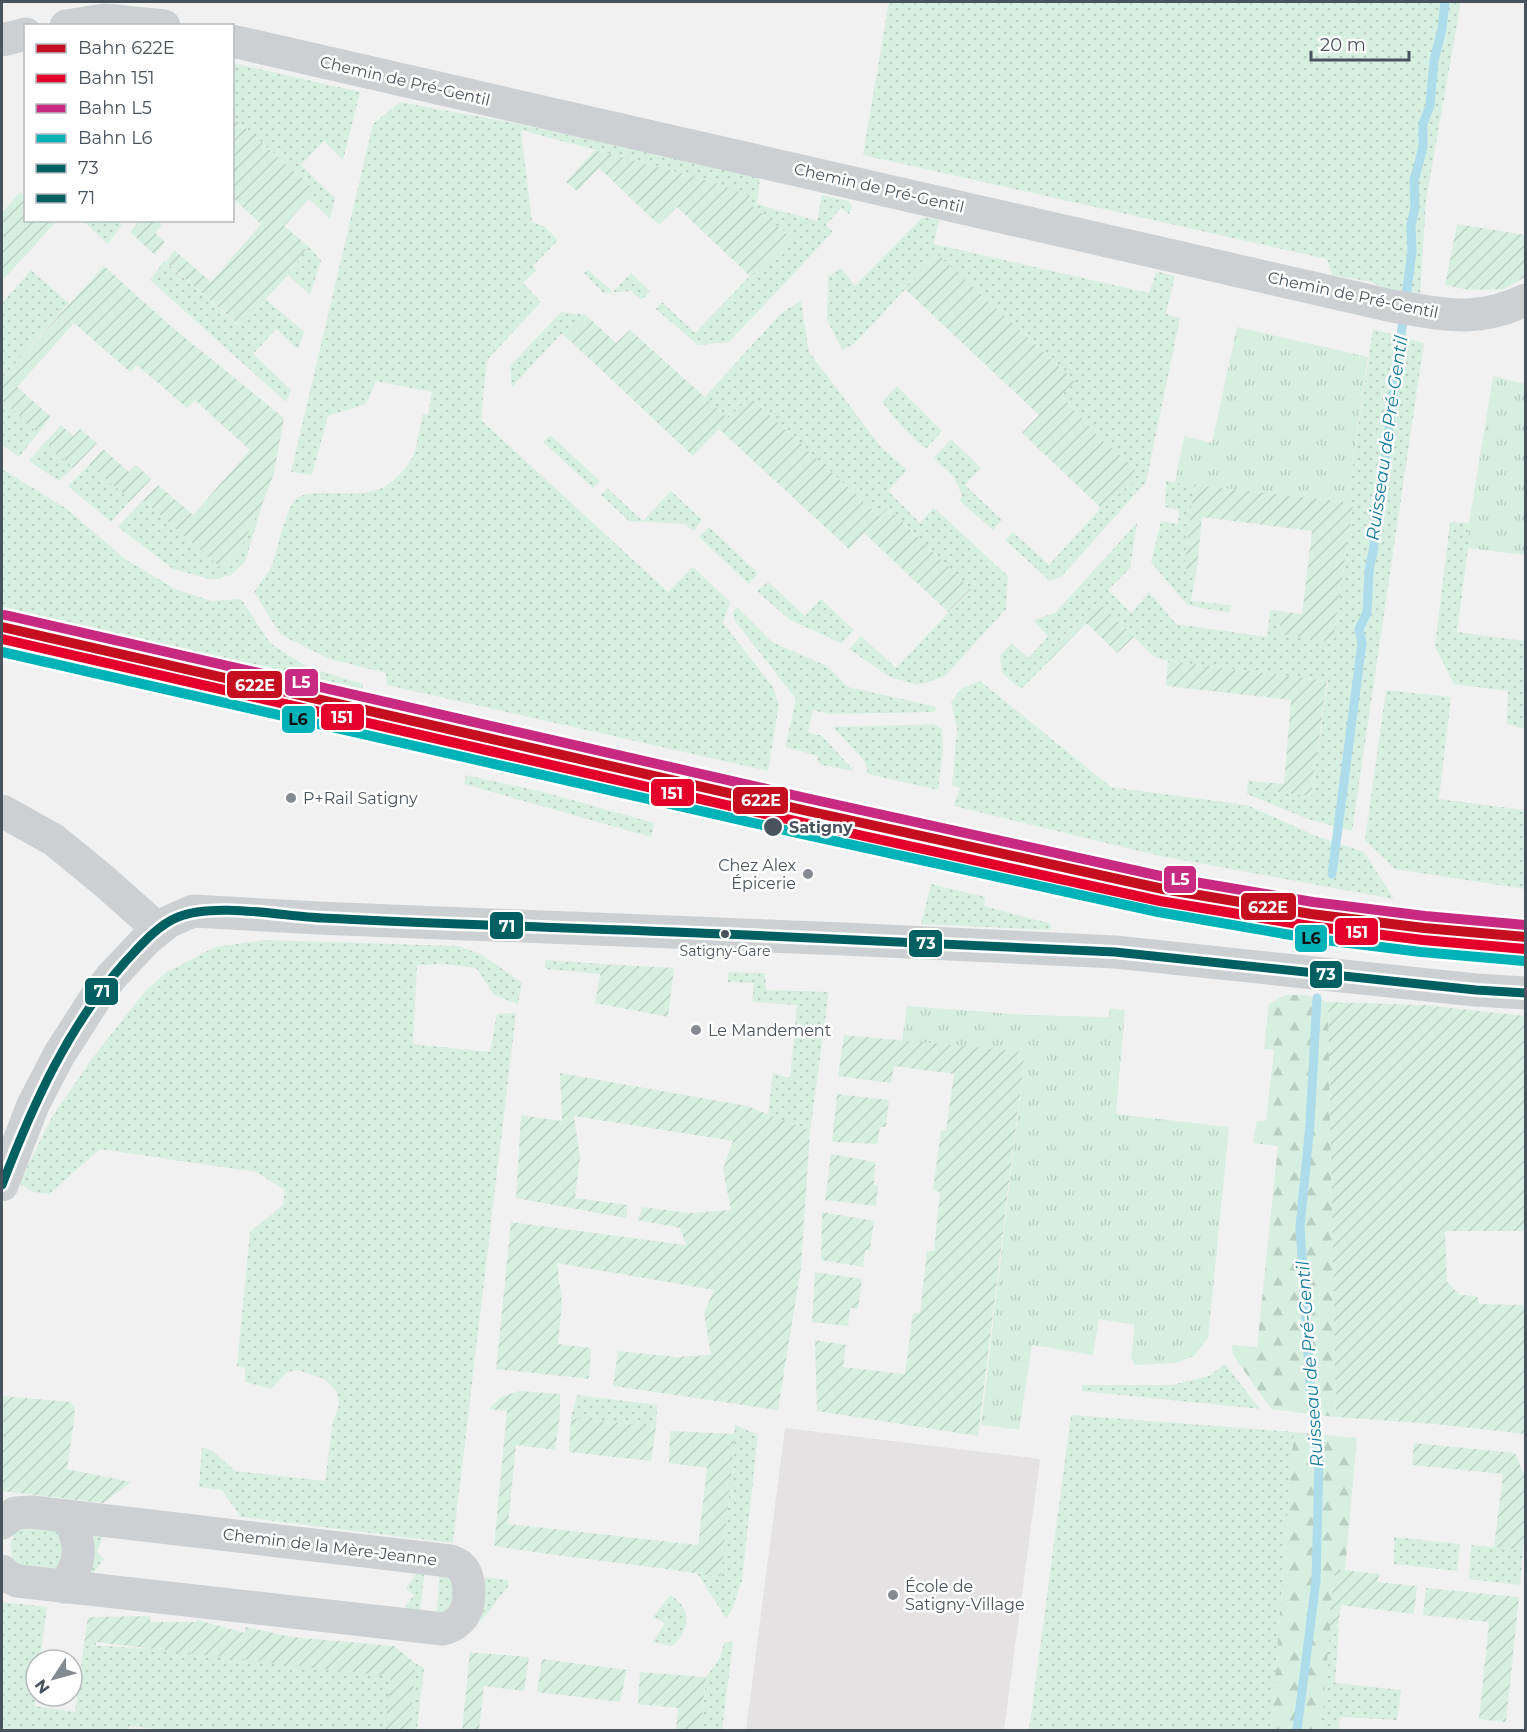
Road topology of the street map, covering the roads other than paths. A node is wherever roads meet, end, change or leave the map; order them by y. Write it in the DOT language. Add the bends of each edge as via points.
graph roads {
  1 [pos="79,24"];
  2 [pos="144,24"];
  3 [pos="24,34"];
  4 [pos="2,40"];
  5 [pos="234,41"];
  6 [pos="1526,300"];
  7 [pos="2,811"];
  8 [pos="158,930"];
  9 [pos="1526,993"];
  10 [pos="2,1185"];
  11 [pos="68,1516"];
  12 [pos="2,1524"];
  13 [pos="2,1571"];
  14 [pos="64,1587"];
  1 -- 2 [label="street" via="105,20"];
  3 -- 4 [label="street"];
  5 -- 6 [label="street, Chemin de Pré-Gentil" via="1405,308 1467,316 1494,312"];
  7 -- 8 [label="street" via="54,840"];
  8 -- 9 [label="street" via="184,914 204,911 855,939 1115,952"];
  8 -- 10 [label="street" via="112,976 58,1055 33,1105"];
  11 -- 12 [label="street, Chemin de la Mère-Jeanne" via="15,1514"];
  11 -- 14 [label="street" via="79,1558"];
  11 -- 14 [label="street, Chemin de la Mère-Jeanne" via="450,1561 460,1565 466,1574 468,1600 465,1614 450,1628 443,1629"];
  13 -- 14 [label="street, Chemin de la Mère-Jeanne" via="18,1581"];
}
